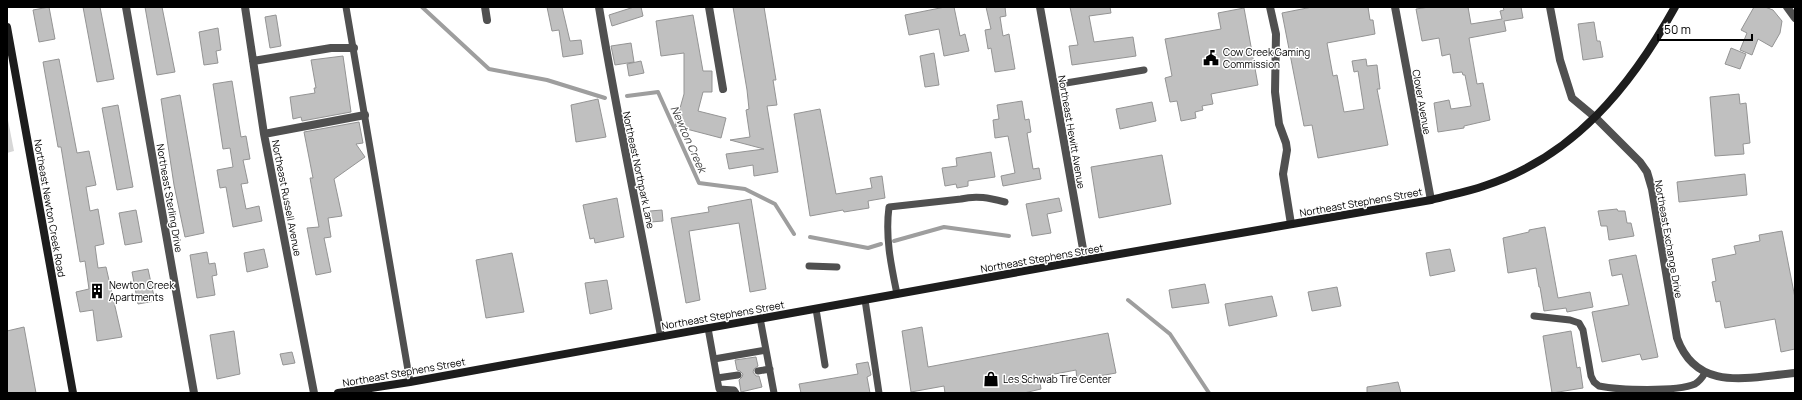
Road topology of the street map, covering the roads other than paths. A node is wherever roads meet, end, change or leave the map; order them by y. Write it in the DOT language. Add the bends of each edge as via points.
graph roads {
  1 [pos="126,7"];
  2 [pos="244,7"];
  3 [pos="346,7"];
  4 [pos="485,7"];
  5 [pos="599,7"];
  6 [pos="709,7"];
  7 [pos="1040,7"];
  8 [pos="1270,7"];
  9 [pos="1395,7"];
  10 [pos="1550,7"];
  11 [pos="1675,7"];
  12 [pos="1787,7"];
  13 [pos="1795,18"];
  14 [pos="487,20"];
  15 [pos="7,27"];
  16 [pos="354,48"];
  17 [pos="253,61"];
  18 [pos="1144,70"];
  19 [pos="1054,85"];
  20 [pos="723,89"];
  21 [pos="365,115"];
  22 [pos="1596,118"];
  23 [pos="264,134"];
  24 [pos="1431,200"];
  25 [pos="1005,202"];
  26 [pos="1291,224"];
  27 [pos="1085,260"];
  28 [pos="809,266"];
  29 [pos="837,267"];
  30 [pos="898,294"];
  31 [pos="865,300"];
  32 [pos="816,309"];
  33 [pos="1534,316"];
  34 [pos="760,318"];
  35 [pos="708,328"];
  36 [pos="661,336"];
  37 [pos="766,350"];
  38 [pos="714,359"];
  39 [pos="825,365"];
  40 [pos="770,369"];
  41 [pos="758,371"];
  42 [pos="1705,373"];
  43 [pos="1795,373"];
  44 [pos="738,375"];
  45 [pos="717,378"];
  46 [pos="410,382"];
  47 [pos="73,393"];
  48 [pos="194,393"];
  49 [pos="314,393"];
  50 [pos="338,393"];
  51 [pos="736,393"];
  52 [pos="774,393"];
  53 [pos="879,393"];
  1 -- 48 [label="street, Northeast Sterling Drive"];
  2 -- 17 [label="street, Northeast Russell Avenue"];
  3 -- 16 [label="lane"];
  4 -- 14 [label="street"];
  5 -- 36 [label="street, Northeast Northpark Lane" via="612,89"];
  6 -- 20 [label="street"];
  7 -- 19 [label="street, Northeast Hewitt Avenue"];
  8 -- 26 [label="street" via="1276,34 1275,92 1279,124 1287,150 1283,174"];
  9 -- 24 [label="street, Clover Avenue"];
  10 -- 22 [label="street, Northeast Exchange Drive" via="1560,60 1572,98"];
  11 -- 22 [label="main road, Northeast Stephens Street" via="1636,70"];
  12 -- 13 [label="street"];
  15 -- 47 [label="main road, Northeast Newton Creek Road"];
  16 -- 17 [label="street" via="331,48"];
  16 -- 21 [label="lane"];
  17 -- 23 [label="street, Northeast Russell Avenue"];
  18 -- 19 [label="lane"];
  19 -- 27 [label="street, Northeast Hewitt Avenue"];
  21 -- 23 [label="street"];
  21 -- 46 [label="lane"];
  22 -- 24 [label="main road, Northeast Stephens Street" via="1559,147 1525,168 1485,186"];
  22 -- 42 [label="street, Northeast Exchange Drive" via="1647,172 1677,338 1686,356"];
  23 -- 49 [label="street, Northeast Russell Avenue"];
  24 -- 26 [label="main road, Northeast Stephens Street"];
  25 -- 30 [label="lane" via="986,197 972,197 888,207 887,244"];
  26 -- 27 [label="main road, Northeast Stephens Street"];
  27 -- 30 [label="main road, Northeast Stephens Street"];
  28 -- 29 [label="lane"];
  30 -- 31 [label="main road, Northeast Stephens Street"];
  31 -- 32 [label="main road, Northeast Stephens Street"];
  31 -- 53 [label="lane"];
  32 -- 34 [label="main road, Northeast Stephens Street"];
  32 -- 39 [label="lane"];
  33 -- 42 [label="lane" via="1579,323 1583,330 1591,376 1599,386 1667,389 1694,384 1701,380"];
  34 -- 35 [label="main road, Northeast Stephens Street"];
  34 -- 37 [label="lane"];
  35 -- 36 [label="main road, Northeast Stephens Street"];
  35 -- 38 [label="lane"];
  36 -- 46 [label="main road, Northeast Stephens Street"];
  37 -- 38 [label="lane"];
  37 -- 40 [label="lane"];
  38 -- 45 [label="lane"];
  40 -- 41 [label="lane"];
  40 -- 52 [label="lane"];
  42 -- 43 [label="street" via="1722,379"];
  44 -- 45 [label="lane"];
  45 -- 51 [label="lane" via="719,389 734,390"];
  46 -- 50 [label="main road, Northeast Stephens Street"];
}
